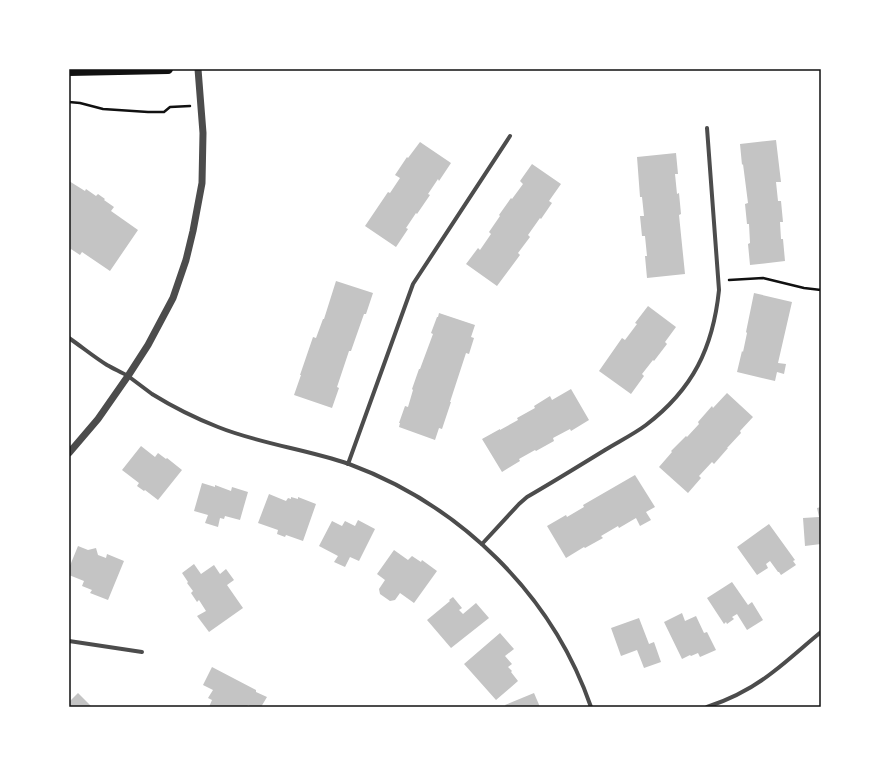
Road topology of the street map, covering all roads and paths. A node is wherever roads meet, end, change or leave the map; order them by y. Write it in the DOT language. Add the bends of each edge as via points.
graph roads {
  1 [pos="168,69"];
  2 [pos="198,69"];
  3 [pos="69,71"];
  4 [pos="69,102"];
  5 [pos="200,106"];
  6 [pos="707,128"];
  7 [pos="510,136"];
  8 [pos="718,280"];
  9 [pos="821,290"];
  10 [pos="69,338"];
  11 [pos="128,376"];
  12 [pos="69,453"];
  13 [pos="348,464"];
  14 [pos="482,544"];
  15 [pos="821,632"];
  16 [pos="69,641"];
  17 [pos="142,652"];
  18 [pos="591,707"];
  19 [pos="707,707"];
  1 -- 3 [label="main road"];
  2 -- 5 [label="street"];
  4 -- 5 [label="path" via="103,109 148,112 164,112 170,107"];
  5 -- 11 [label="street" via="203,133 202,183 186,260 173,298"];
  6 -- 8 [label="street"];
  7 -- 13 [label="street" via="413,284"];
  8 -- 9 [label="path" via="763,278"];
  8 -- 14 [label="street" via="717,310 707,347 690,380 667,408 645,426 527,497"];
  10 -- 11 [label="street"];
  11 -- 12 [label="street" via="98,419"];
  11 -- 13 [label="street" via="172,405 219,428 258,441 307,451"];
  13 -- 14 [label="street" via="398,485 438,509"];
  14 -- 18 [label="street" via="510,571 546,618 566,651"];
  15 -- 19 [label="street" via="754,686"];
  16 -- 17 [label="street"];
}
